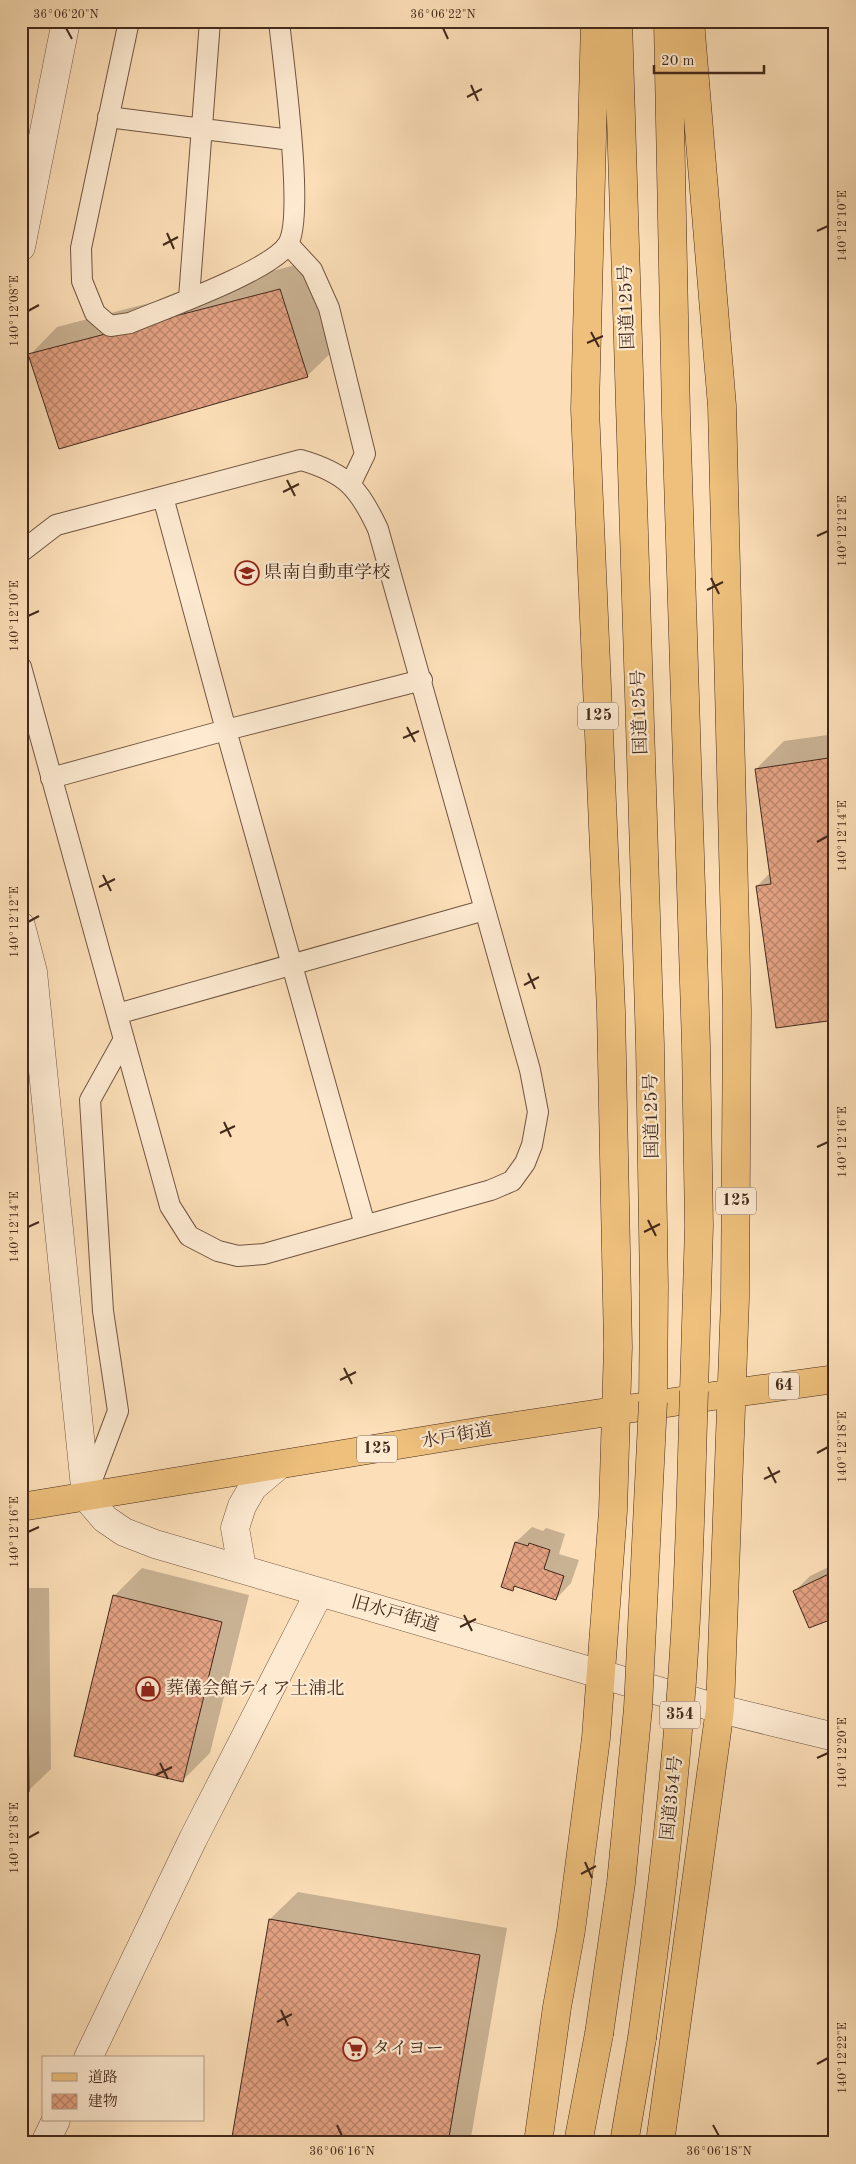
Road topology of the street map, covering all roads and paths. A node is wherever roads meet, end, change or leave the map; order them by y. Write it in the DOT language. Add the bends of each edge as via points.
graph roads {
  1 [pos="66,21"];
  2 [pos="129,21"];
  3 [pos="210,21"];
  4 [pos="278,21"];
  5 [pos="595,21"];
  6 [pos="618,21"];
  7 [pos="668,21"];
  8 [pos="690,21"];
  9 [pos="108,117"];
  10 [pos="202,129"];
  11 [pos="291,140"];
  12 [pos="288,244"];
  13 [pos="21,247"];
  14 [pos="188,298"];
  15 [pos="351,484"];
  16 [pos="163,497"];
  17 [pos="21,552"];
  18 [pos="21,666"];
  19 [pos="422,680"];
  20 [pos="226,730"];
  21 [pos="51,778"];
  22 [pos="485,910"];
  23 [pos="21,926"];
  24 [pos="293,965"];
  25 [pos="117,1014"];
  26 [pos="124,1039"];
  27 [pos="365,1225"];
  28 [pos="835,1379"];
  29 [pos="694,1391"];
  30 [pos="733,1393"];
  31 [pos="653,1402"];
  32 [pos="616,1412"];
  33 [pos="278,1466"];
  34 [pos="86,1497"];
  35 [pos="21,1507"];
  36 [pos="242,1568"];
  37 [pos="318,1593"];
  38 [pos="601,1675"];
  39 [pos="720,1709"];
  40 [pos="835,1737"];
  41 [pos="89,2056"];
  42 [pos="55,2122"];
  43 [pos="45,2143"];
  44 [pos="538,2143"];
  45 [pos="578,2143"];
  46 [pos="624,2143"];
  47 [pos="660,2143"];
  1 -- 13 [label="street"];
  2 -- 9 [label="lane"];
  3 -- 10 [label="lane"];
  4 -- 11 [label="lane"];
  5 -- 32 [label="main road, 125" via="585,409 611,1011 618,1347"];
  6 -- 31 [label="main road, 国道125号 / 125" via="650,1045"];
  7 -- 29 [label="main road, 125" via="676,414 696,1045 698,1226"];
  8 -- 30 [label="main road, 125" via="722,406 737,1010"];
  9 -- 10 [label="lane"];
  9 -- 14 [label="lane" via="81,248 82,281 95,313 110,326 130,323"];
  10 -- 11 [label="lane"];
  10 -- 14 [label="lane"];
  11 -- 12 [label="lane" via="295,220"];
  12 -- 14 [label="lane" via="251,272"];
  12 -- 15 [label="lane" via="312,270 329,308 365,454"];
  15 -- 16 [label="lane" via="326,467 302,460"];
  15 -- 19 [label="lane" via="367,505 378,529"];
  16 -- 17 [label="lane" via="56,525"];
  16 -- 20 [label="lane"];
  18 -- 21 [label="lane"];
  19 -- 20 [label="lane"];
  19 -- 22 [label="lane"];
  20 -- 21 [label="lane"];
  20 -- 24 [label="lane"];
  21 -- 25 [label="lane"];
  22 -- 24 [label="lane"];
  22 -- 27 [label="lane" via="530,1070 538,1112 532,1145 512,1182"];
  23 -- 34 [label="street" via="34,972"];
  24 -- 25 [label="lane"];
  24 -- 27 [label="lane"];
  25 -- 26 [label="lane"];
  26 -- 27 [label="lane" via="170,1206 189,1236 218,1251 238,1256 264,1254"];
  26 -- 34 [label="lane" via="90,1100 103,1311 118,1411"];
  28 -- 30 [label="main road, 水戸街道 / 64"];
  29 -- 46 [label="main road, 国道354号 / 354, bridge" via="684,1650 675,1780 660,1911"];
  30 -- 32 [label="main road, 水戸街道 / 125"];
  30 -- 39 [label="main road"];
  31 -- 45 [label="main road, 354, bridge" via="638,1708 621,1883 599,2034"];
  32 -- 33 [label="main road, 水戸街道 / 125"];
  32 -- 38 [label="main road" via="613,1511"];
  33 -- 34 [label="main road, 水戸街道 / 125"];
  33 -- 36 [label="street" via="253,1487 242,1506 235,1528"];
  34 -- 35 [label="main road, 水戸街道 / 125"];
  34 -- 36 [label="street, 旧水戸街道" via="105,1519 124,1532"];
  36 -- 37 [label="street, 旧水戸街道"];
  37 -- 38 [label="street, 旧水戸街道"];
  37 -- 41 [label="street" via="193,1839"];
  38 -- 39 [label="street, 旧水戸街道"];
  38 -- 44 [label="main road" via="579,1874"];
  39 -- 40 [label="street, 旧水戸街道"];
  39 -- 47 [label="main road"];
  42 -- 43 [label="street"];
}
